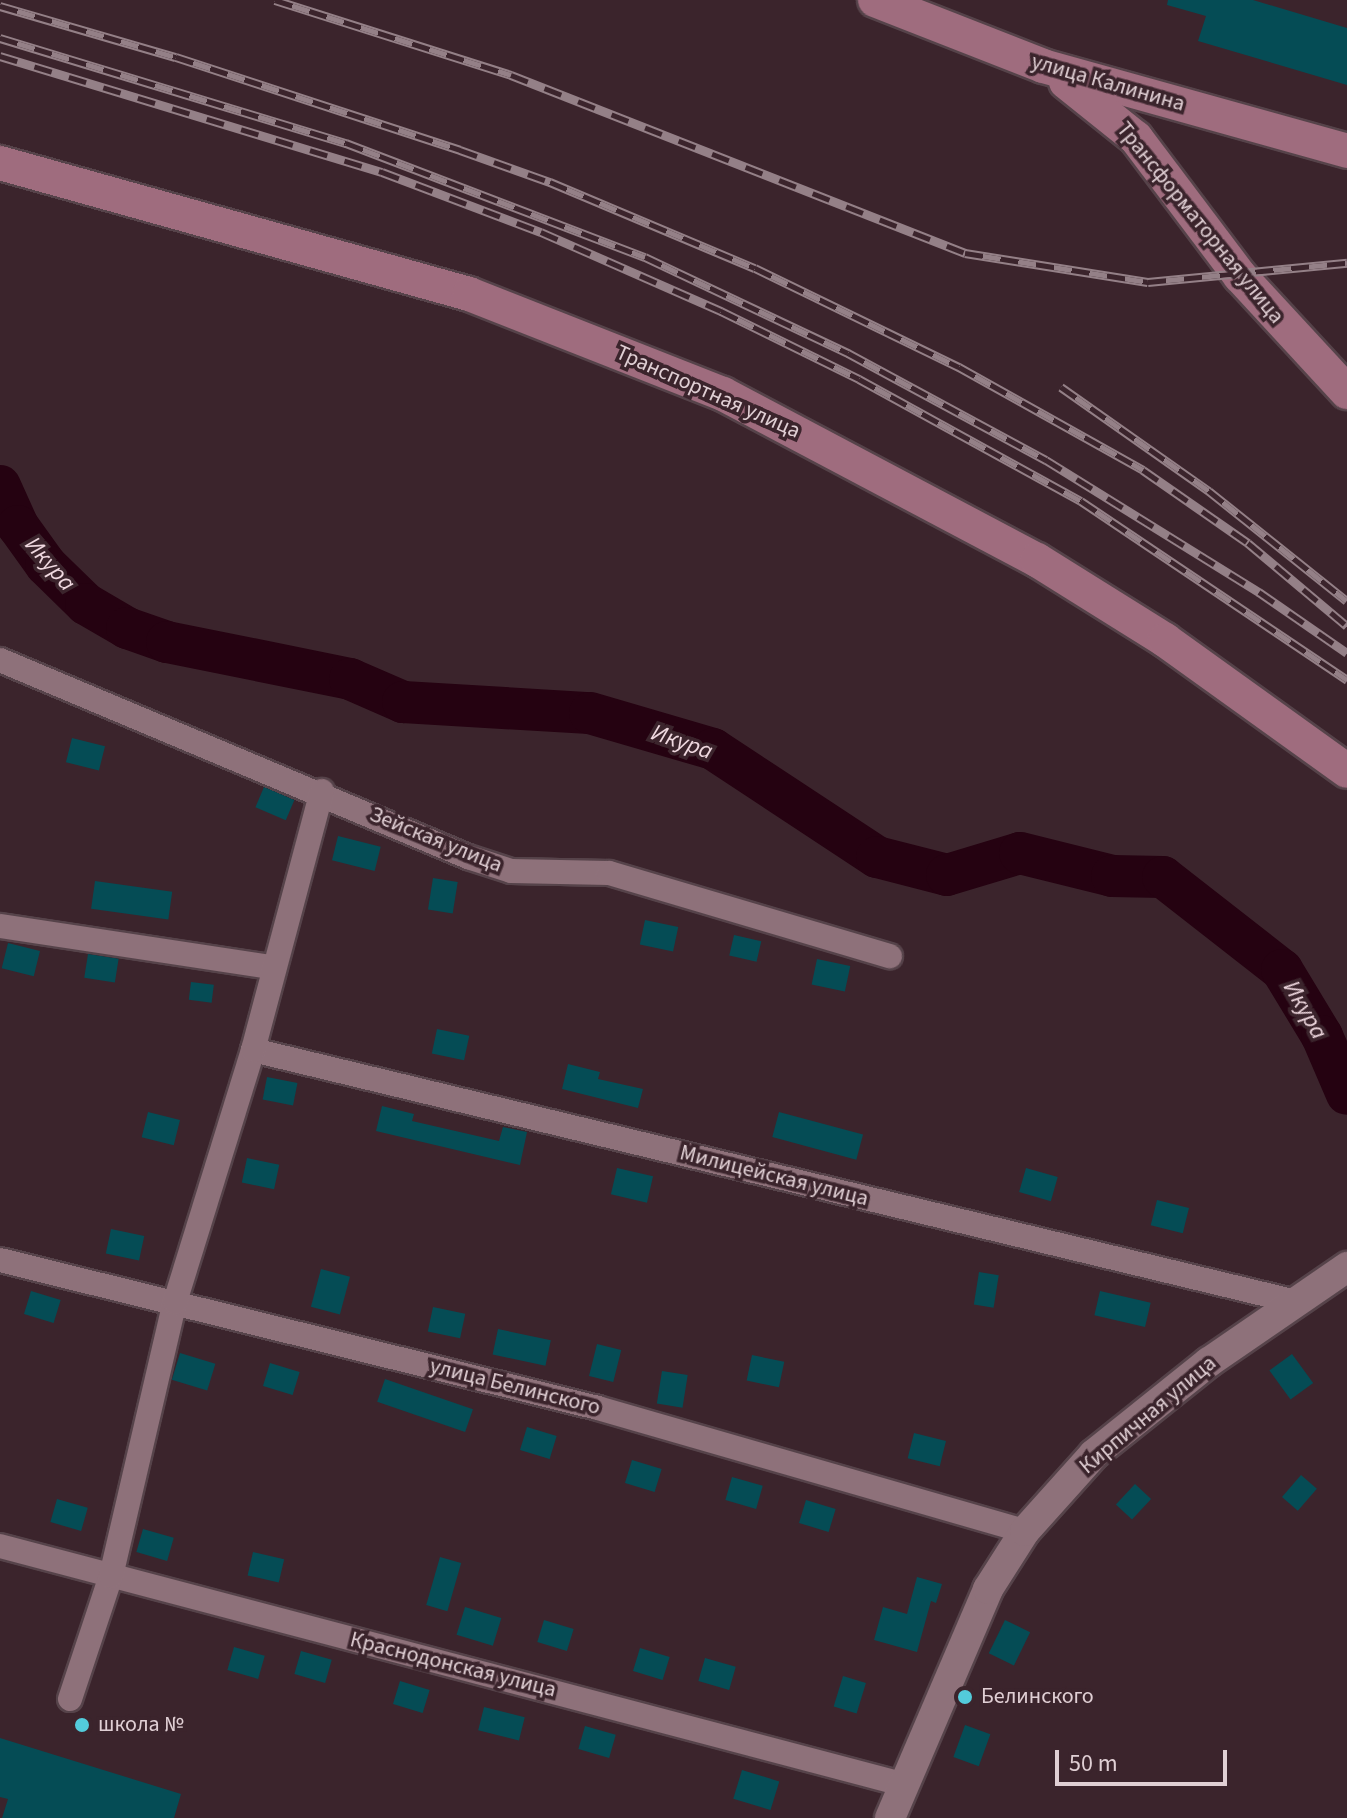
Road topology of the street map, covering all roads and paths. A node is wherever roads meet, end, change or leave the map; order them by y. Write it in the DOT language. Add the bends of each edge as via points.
graph roads {
  1 [pos="875,0"];
  2 [pos="1043,66"];
  3 [pos="1347,151"];
  4 [pos="0,163"];
  5 [pos="1347,392"];
  6 [pos="0,660"];
  7 [pos="1347,771"];
  8 [pos="322,791"];
  9 [pos="0,926"];
  10 [pos="890,956"];
  11 [pos="271,967"];
  12 [pos="253,1050"];
  13 [pos="0,1260"];
  14 [pos="1347,1267"];
  15 [pos="175,1302"];
  16 [pos="1296,1302"];
  17 [pos="1025,1531"];
  18 [pos="0,1546"];
  19 [pos="111,1576"];
  20 [pos="70,1699"];
  21 [pos="906,1785"];
  22 [pos="890,1818"];
  1 -- 2 [label="main road, улица Калинина"];
  2 -- 3 [label="main road, улица Калинина"];
  2 -- 5 [label="main road, Трансформаторная улица" via="1136,138 1255,293"];
  4 -- 7 [label="main road, Транспортная улица" via="469,294 723,394 1037,560 1178,648"];
  6 -- 8 [label="street, Зейская улица"];
  8 -- 10 [label="street, Зейская улица" via="511,871 609,873"];
  8 -- 11 [label="street"];
  9 -- 11 [label="street"];
  11 -- 12 [label="street"];
  12 -- 15 [label="street"];
  12 -- 16 [label="street, Милицейская улица"];
  13 -- 15 [label="street, улица Белинского"];
  14 -- 16 [label="street, Кирпичная улица"];
  15 -- 17 [label="street, улица Белинского" via="598,1408"];
  15 -- 19 [label="street"];
  16 -- 17 [label="street, Кирпичная улица" via="1209,1362 1094,1454"];
  17 -- 21 [label="street, Кирпичная улица" via="988,1589"];
  18 -- 19 [label="street, Краснодонская улица"];
  19 -- 20 [label="street"];
  19 -- 21 [label="street, Краснодонская улица"];
  21 -- 22 [label="street, Кирпичная улица"];
}
